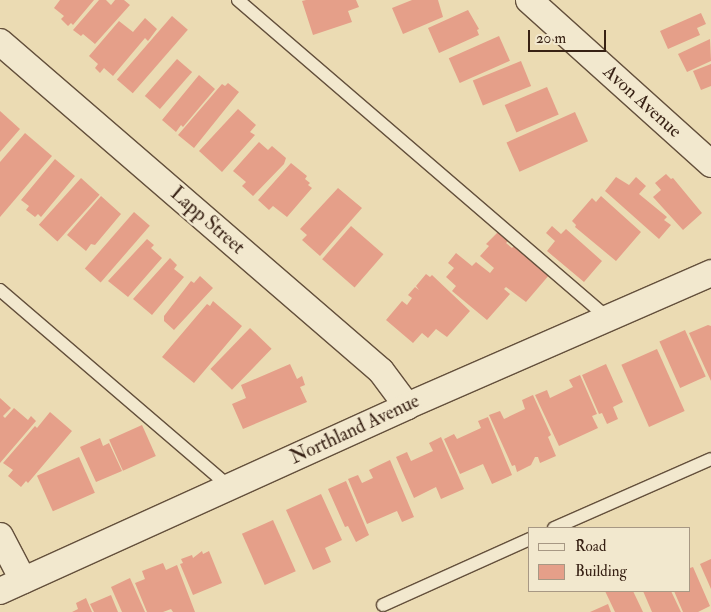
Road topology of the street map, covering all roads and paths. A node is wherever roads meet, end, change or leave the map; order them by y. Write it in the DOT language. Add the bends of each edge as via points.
graph roads {
  1 [pos="238,0"];
  2 [pos="529,0"];
  3 [pos="0,42"];
  4 [pos="711,164"];
  5 [pos="711,274"];
  6 [pos="0,290"];
  7 [pos="609,319"];
  8 [pos="407,406"];
  9 [pos="711,458"];
  10 [pos="230,487"];
  11 [pos="556,527"];
  12 [pos="0,536"];
  13 [pos="528,540"];
  14 [pos="12,586"];
  15 [pos="382,605"];
  1 -- 7 [label="lane"];
  2 -- 4 [label="street, Avon Avenue"];
  3 -- 8 [label="street, Lapp Street" via="381,371"];
  5 -- 7 [label="street, Northland Avenue"];
  6 -- 10 [label="lane"];
  7 -- 8 [label="street, Northland Avenue"];
  8 -- 10 [label="street, Northland Avenue"];
  9 -- 11 [label="lane"];
  10 -- 14 [label="street, Northland Avenue"];
  12 -- 14 [label="street"];
  13 -- 15 [label="lane"];
}
